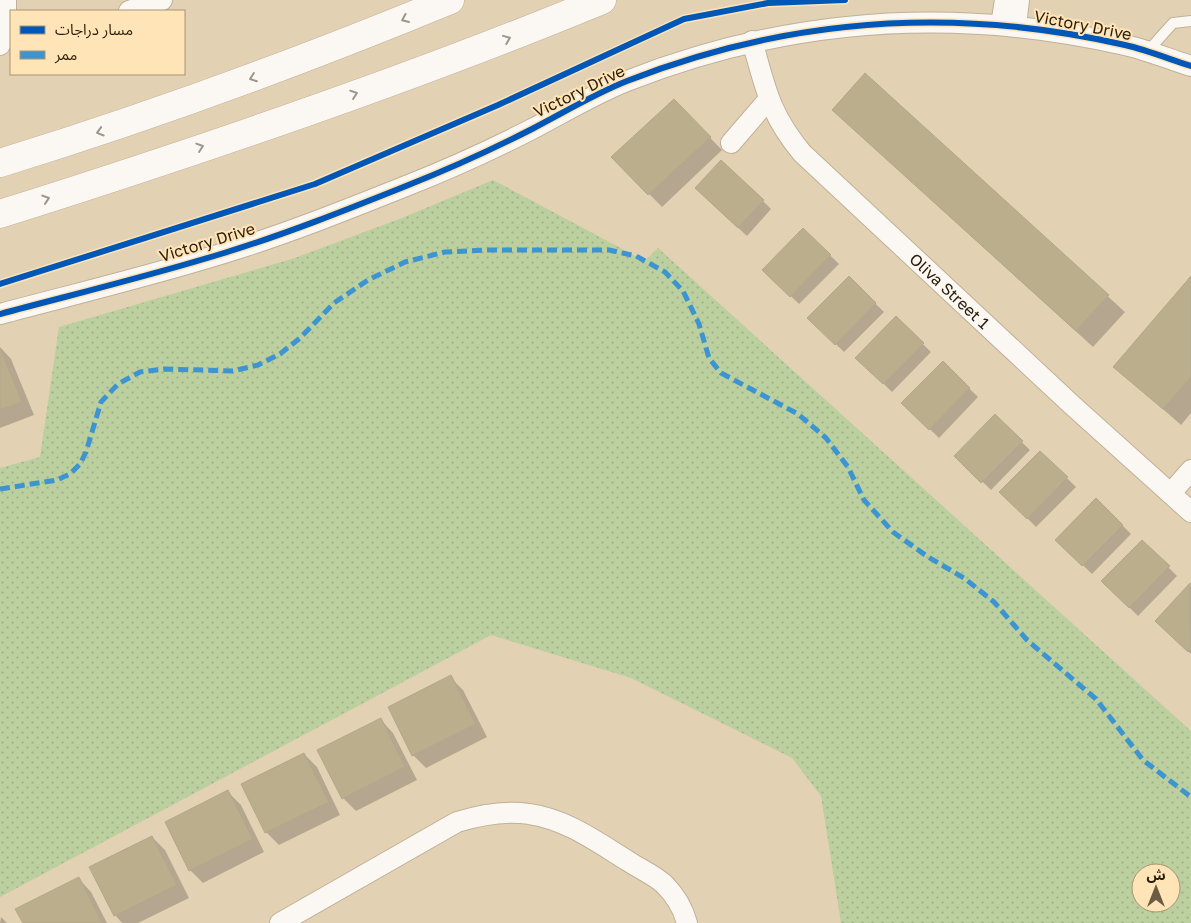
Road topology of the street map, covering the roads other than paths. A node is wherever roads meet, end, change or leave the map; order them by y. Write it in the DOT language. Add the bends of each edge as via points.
graph roads {
  1 [pos="6,0"];
  2 [pos="162,0"];
  3 [pos="450,0"];
  4 [pos="602,0"];
  5 [pos="1005,0"];
  6 [pos="1020,0"];
  7 [pos="132,10"];
  8 [pos="1191,21"];
  9 [pos="1008,25"];
  10 [pos="752,41"];
  11 [pos="0,45"];
  12 [pos="1146,52"];
  13 [pos="1191,66"];
  14 [pos="768,100"];
  15 [pos="731,143"];
  16 [pos="0,163"];
  17 [pos="0,214"];
  18 [pos="0,314"];
  19 [pos="1191,470"];
  20 [pos="1171,493"];
  21 [pos="1191,512"];
  22 [pos="280,923"];
  23 [pos="687,923"];
  1 -- 11 [label="street" via="6,29"];
  2 -- 7 [label="street"];
  3 -- 16 [label="street, one-way" via="296,62 124,125"];
  17 -- 4 [label="street, one-way" via="487,48"];
  5 -- 9 [label="street"];
  6 -- 9 [label="street"];
  8 -- 12 [label="lane" via="1173,23"];
  9 -- 10 [label="street, Victory Drive" via="923,21 826,27"];
  9 -- 12 [label="street, Victory Drive"];
  10 -- 14 [label="street, Oliva Street 1"];
  10 -- 18 [label="street, Victory Drive" via="685,60 623,83 428,177 327,218 224,253"];
  12 -- 13 [label="street, Victory Drive"];
  14 -- 15 [label="street"];
  14 -- 20 [label="street, Oliva Street 1" via="780,124 802,153 1072,406"];
  19 -- 20 [label="street"];
  20 -- 21 [label="street, Oliva Street 1"];
  22 -- 23 [label="street" via="450,826 480,815 504,812 552,819 574,828 662,882 675,896"];
}
